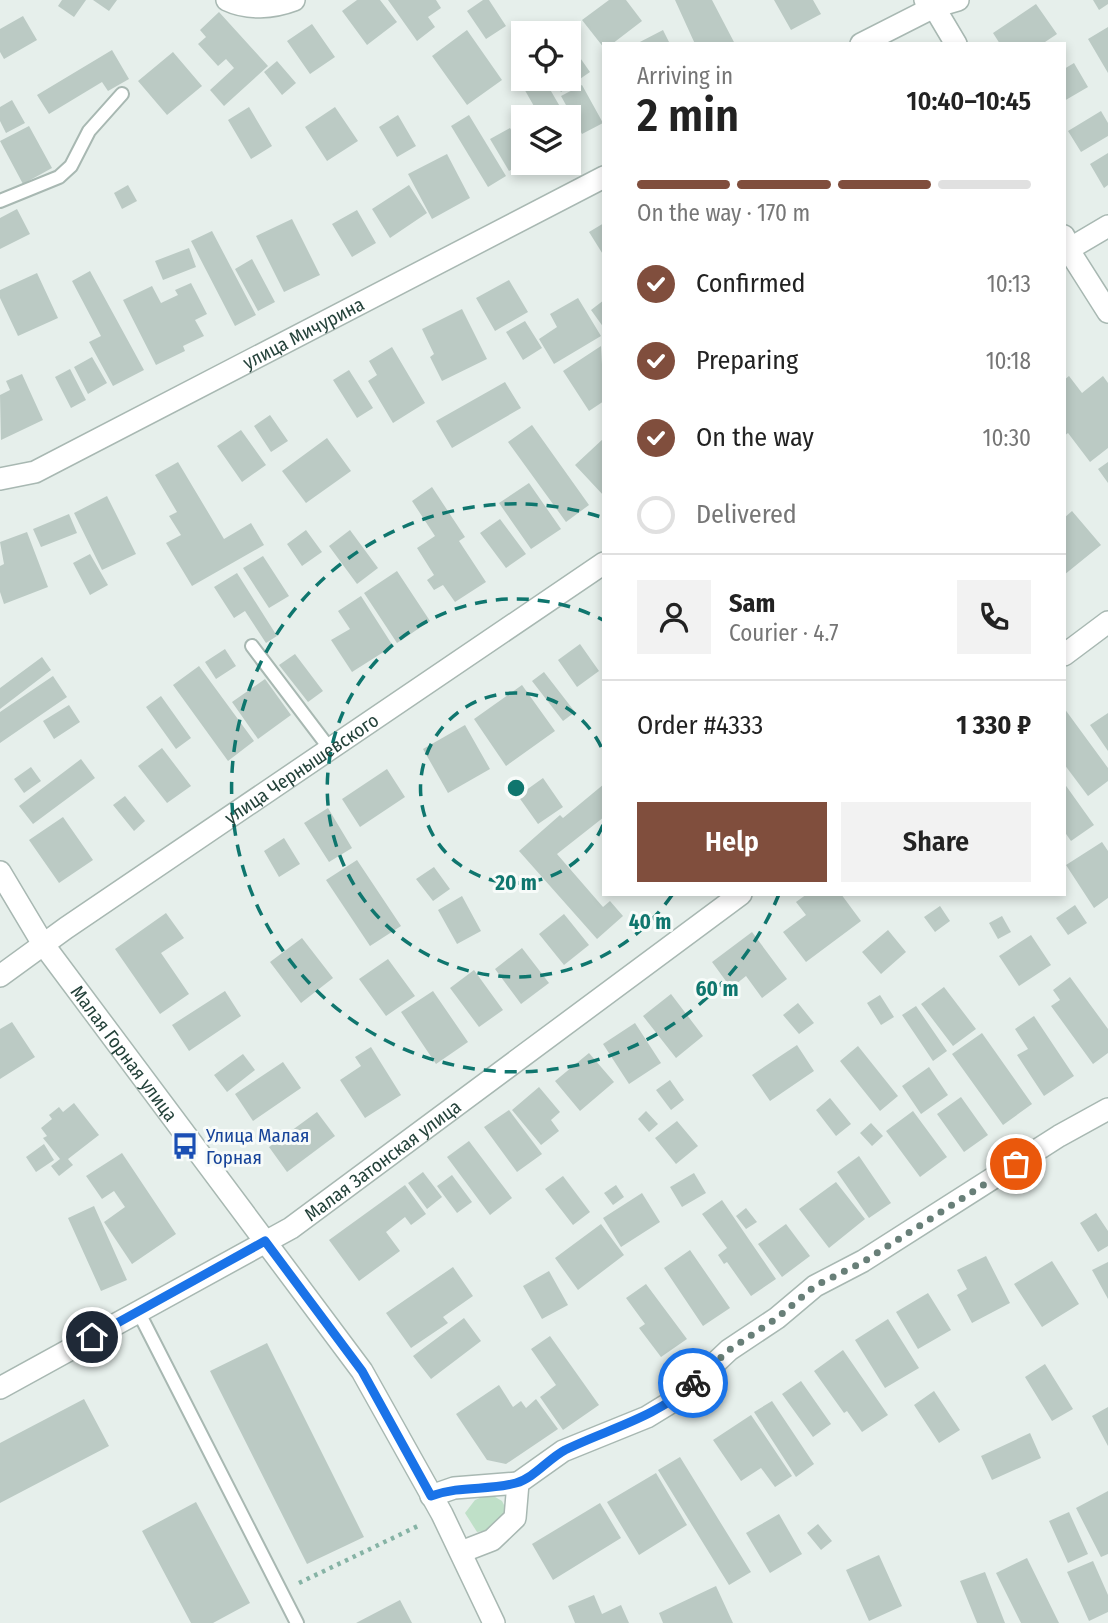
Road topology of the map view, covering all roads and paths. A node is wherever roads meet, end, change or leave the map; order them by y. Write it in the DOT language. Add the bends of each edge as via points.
graph roads {
  1 [pos="227,0"];
  2 [pos="294,0"];
  3 [pos="958,0"];
  4 [pos="930,4"];
  5 [pos="864,42"];
  6 [pos="955,42"];
  7 [pos="122,94"];
  8 [pos="602,178"];
  9 [pos="0,201"];
  10 [pos="1108,226"];
  11 [pos="1066,246"];
  12 [pos="1066,248"];
  13 [pos="1108,312"];
  14 [pos="0,479"];
  15 [pos="602,565"];
  16 [pos="1108,622"];
  17 [pos="253,646"];
  18 [pos="1066,654"];
  19 [pos="330,749"];
  20 [pos="0,872"];
  21 [pos="738,896"];
  22 [pos="43,944"];
  23 [pos="0,976"];
  24 [pos="1108,1109"];
  25 [pos="265,1241"];
  26 [pos="138,1311"];
  27 [pos="0,1388"];
  28 [pos="518,1483"];
  29 [pos="431,1496"];
  30 [pos="442,1514"];
  31 [pos="461,1552"];
  32 [pos="279,1593"];
  33 [pos="297,1623"];
  34 [pos="494,1623"];
  1 -- 2 [label="street" via="257,7"];
  3 -- 4 [label="street"];
  4 -- 5 [label="street"];
  4 -- 6 [label="street"];
  7 -- 9 [label="lane" via="89,131 71,166 59,177"];
  8 -- 14 [label="street, улица Мичурина" via="35,472"];
  10 -- 11 [label="street"];
  12 -- 13 [label="street"];
  15 -- 19 [label="street, улица Чернышевского"];
  16 -- 18 [label="street"];
  17 -- 19 [label="lane"];
  19 -- 22 [label="street, улица Чернышевского"];
  20 -- 22 [label="street, Малая Горная улица"];
  21 -- 25 [label="street, Малая Затонская улица" via="291,1228"];
  22 -- 23 [label="street, улица Чернышевского"];
  22 -- 25 [label="street, Малая Горная улица"];
  24 -- 28 [label="street" via="863,1262 815,1286 729,1350 678,1398 647,1417 563,1451"];
  25 -- 26 [label="street, Малая Затонская улица"];
  25 -- 29 [label="street, Малая Горная улица" via="362,1371"];
  26 -- 27 [label="street, Малая Затонская улица"];
  26 -- 32 [label="lane"];
  28 -- 29 [label="street" via="453,1488"];
  28 -- 31 [label="street" via="515,1518 492,1540"];
  29 -- 30 [label="street, Малая Горная улица"];
  30 -- 31 [label="street, Малая Горная улица"];
  30 -- 32 [label="path"];
  31 -- 34 [label="street, Малая Горная улица"];
  32 -- 33 [label="lane"];
}
